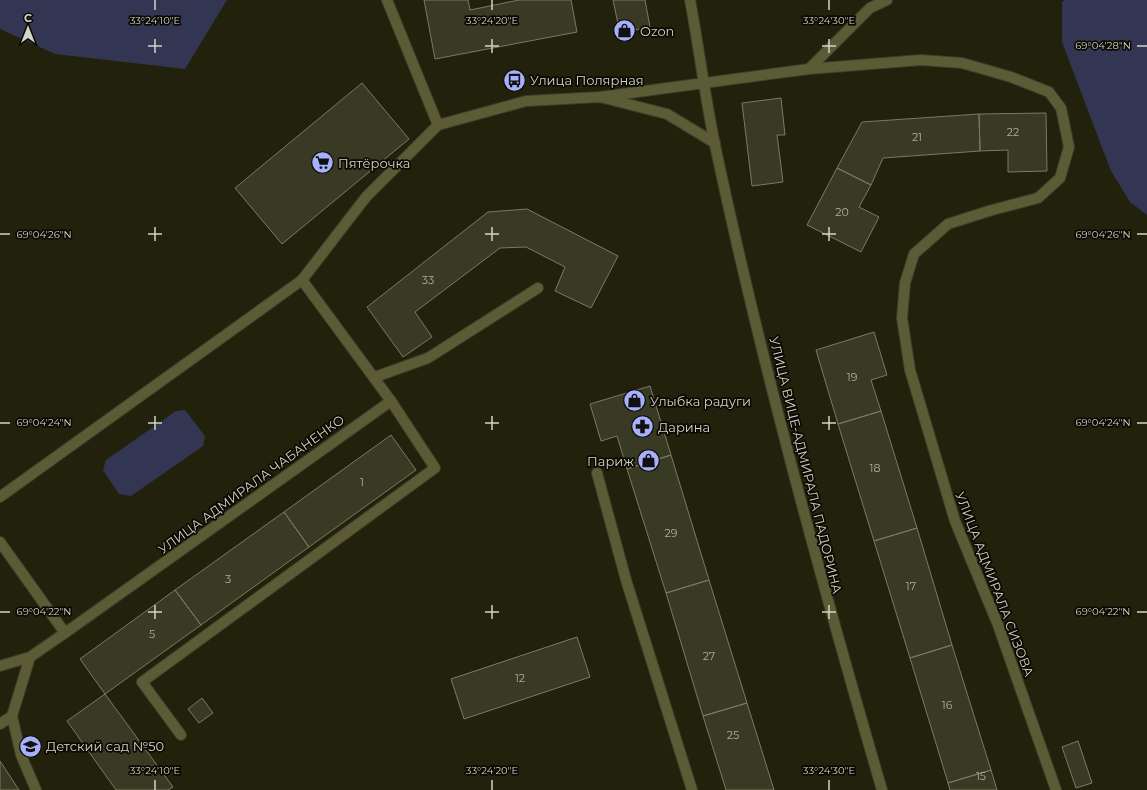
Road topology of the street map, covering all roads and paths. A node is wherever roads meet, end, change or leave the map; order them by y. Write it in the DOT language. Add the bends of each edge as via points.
graph roads {
  1 [pos="387,0"];
  2 [pos="690,0"];
  3 [pos="888,0"];
  4 [pos="808,69"];
  5 [pos="705,82"];
  6 [pos="600,98"];
  7 [pos="438,125"];
  8 [pos="715,143"];
  9 [pos="302,280"];
  10 [pos="538,288"];
  11 [pos="375,377"];
  12 [pos="390,401"];
  13 [pos="597,473"];
  14 [pos="0,497"];
  15 [pos="0,542"];
  16 [pos="65,633"];
  17 [pos="30,657"];
  18 [pos="0,666"];
  19 [pos="12,716"];
  20 [pos="0,724"];
  21 [pos="182,736"];
  22 [pos="36,790"];
  23 [pos="692,790"];
  24 [pos="882,790"];
  25 [pos="1056,790"];
  1 -- 7 [label="street"];
  2 -- 5 [label="street, УЛИЦА ВИЦЕ-АДМИРАЛА ПАДОРИНА"];
  3 -- 4 [label="street" via="870,8"];
  4 -- 5 [label="street, УЛИЦА АДМИРАЛА СИЗОВА"];
  4 -- 25 [label="street, УЛИЦА АДМИРАЛА СИЗОВА" via="921,60 962,62 1049,92 1061,108 1069,147 1060,178 1038,198 948,224 914,254 905,282 902,318 910,370 954,521 998,625"];
  5 -- 6 [label="street"];
  5 -- 8 [label="street, УЛИЦА ВИЦЕ-АДМИРАЛА ПАДОРИНА"];
  6 -- 7 [label="street" via="526,101"];
  6 -- 8 [label="street" via="667,114"];
  7 -- 9 [label="street" via="366,197"];
  8 -- 24 [label="street, УЛИЦА ВИЦЕ-АДМИРАЛА ПАДОРИНА" via="753,310 821,579"];
  9 -- 11 [label="street"];
  9 -- 14 [label="street"];
  10 -- 11 [label="street" via="428,358"];
  11 -- 12 [label="street"];
  12 -- 16 [label="street, УЛИЦА АДМИРАЛА ЧАБАНЕНКО"];
  12 -- 21 [label="street" via="435,468 142,682"];
  13 -- 23 [label="street" via="626,580"];
  15 -- 16 [label="street"];
  16 -- 17 [label="street, УЛИЦА АДМИРАЛА ЧАБАНЕНКО"];
  17 -- 18 [label="street, УЛИЦА АДМИРАЛА ЧАБАНЕНКО"];
  17 -- 19 [label="street"];
  19 -- 20 [label="street"];
  19 -- 22 [label="street" via="21,755"];
}
